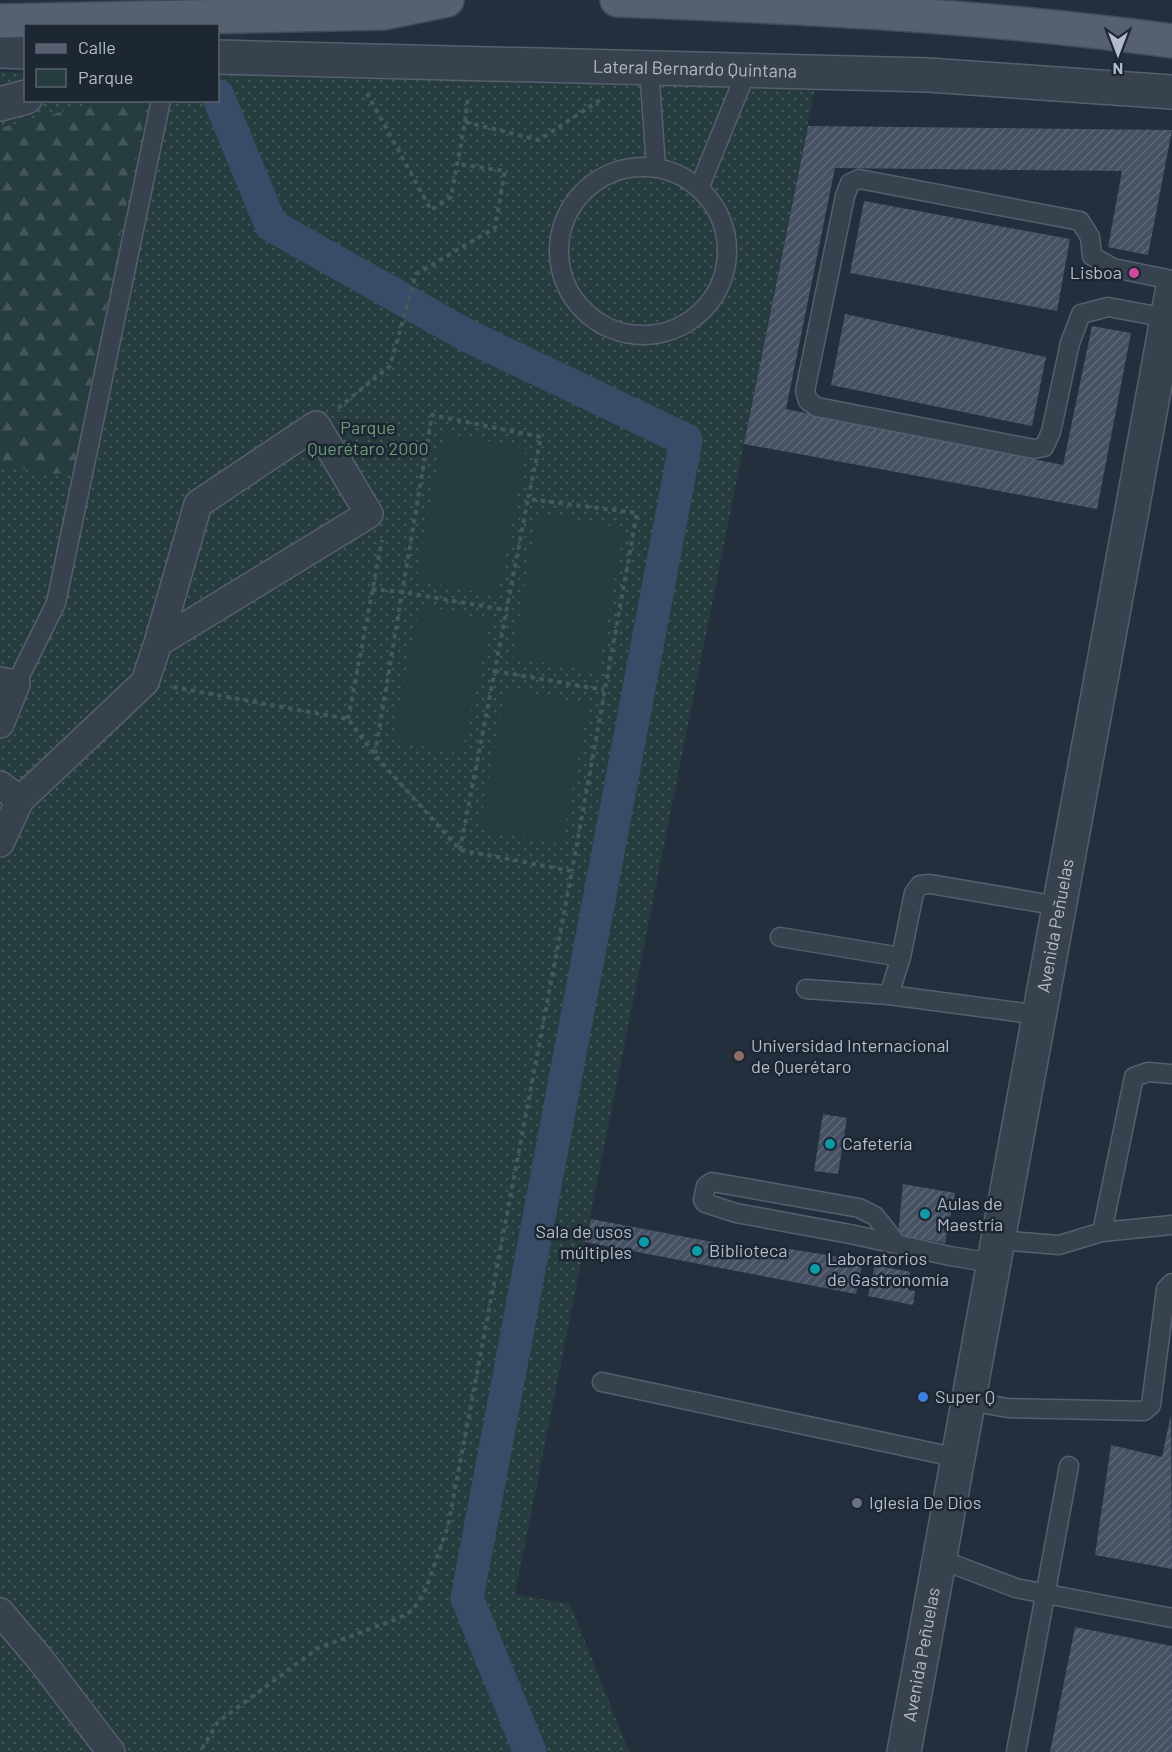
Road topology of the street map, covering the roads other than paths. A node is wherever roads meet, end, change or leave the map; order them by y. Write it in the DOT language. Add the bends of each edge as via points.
graph roads {
  1 [pos="447,0"];
  2 [pos="618,0"];
  3 [pos="0,21"];
  4 [pos="1172,41"];
  5 [pos="0,51"];
  6 [pos="24,52"];
  7 [pos="230,57"];
  8 [pos="649,68"];
  9 [pos="747,70"];
  10 [pos="1172,92"];
  11 [pos="24,98"];
  12 [pos="161,102"];
  13 [pos="0,104"];
  14 [pos="656,167"];
  15 [pos="700,186"];
  16 [pos="1172,280"];
  17 [pos="1170,305"];
  18 [pos="159,643"];
  19 [pos="8,683"];
  20 [pos="0,724"];
  21 [pos="10,792"];
  22 [pos="0,843"];
  23 [pos="1059,906"];
  24 [pos="780,937"];
  25 [pos="901,957"];
  26 [pos="806,989"];
  27 [pos="889,995"];
  28 [pos="1039,1016"];
  29 [pos="1172,1074"];
  30 [pos="1172,1225"];
  31 [pos="1102,1232"];
  32 [pos="897,1244"];
  33 [pos="996,1252"];
  34 [pos="1172,1283"];
  35 [pos="602,1382"];
  36 [pos="968,1401"];
  37 [pos="957,1461"];
  38 [pos="1069,1466"];
  39 [pos="939,1559"];
  40 [pos="1045,1594"];
  41 [pos="0,1612"];
  42 [pos="1172,1618"];
  43 [pos="111,1752"];
  44 [pos="904,1752"];
  45 [pos="1016,1752"];
  1 -- 3 [label="main road" via="383,13"];
  2 -- 4 [label="main road" via="811,7 1093,30"];
  5 -- 6 [label="street"];
  7 -- 8 [label="street, Lateral Bernardo Quintana"];
  8 -- 9 [label="street, Lateral Bernardo Quintana"];
  8 -- 14 [label="lane"];
  9 -- 10 [label="street, Lateral Bernardo Quintana" via="928,75"];
  9 -- 15 [label="lane"];
  11 -- 13 [label="street"];
  12 -- 19 [label="lane" via="56,603"];
  14 -- 15 [label="lane"];
  14 -- 15 [label="lane" via="612,171 573,201 559,233 559,271 579,309 625,335 668,334 713,303 730,257 723,218"];
  16 -- 17 [label="lane" via="1113,268 1092,256 1090,237 1080,221 859,179 850,183 845,196 805,392 808,401 816,406 1034,449 1044,447 1051,432 1070,342 1081,314 1108,307"];
  17 -- 23 [label="street, Avenida Peñuelas"];
  18 -- 18 [label="street" via="198,504 316,425 369,514"];
  18 -- 21 [label="street" via="145,682"];
  19 -- 20 [label="street"];
  21 -- 22 [label="street"];
  23 -- 25 [label="lane" via="920,885 914,893"];
  23 -- 28 [label="street, Avenida Peñuelas"];
  24 -- 25 [label="lane"];
  25 -- 27 [label="lane"];
  26 -- 27 [label="lane"];
  27 -- 28 [label="lane"];
  28 -- 33 [label="street, Avenida Peñuelas"];
  29 -- 31 [label="lane" via="1148,1072 1134,1077"];
  30 -- 31 [label="lane"];
  31 -- 33 [label="lane" via="1059,1245"];
  32 -- 32 [label="lane" via="875,1216 859,1208 712,1182 706,1186 703,1200 707,1205"];
  32 -- 33 [label="lane" via="950,1256"];
  33 -- 36 [label="street, Avenida Peñuelas"];
  34 -- 36 [label="lane" via="1166,1289 1151,1405 1144,1411 1008,1408"];
  35 -- 37 [label="lane" via="940,1454"];
  36 -- 37 [label="street, Avenida Peñuelas"];
  37 -- 39 [label="street, Avenida Peñuelas"];
  38 -- 40 [label="lane"];
  39 -- 40 [label="lane" via="1016,1588"];
  39 -- 44 [label="street, Avenida Peñuelas"];
  40 -- 42 [label="lane"];
  40 -- 45 [label="lane"];
  41 -- 43 [label="street"];
}
